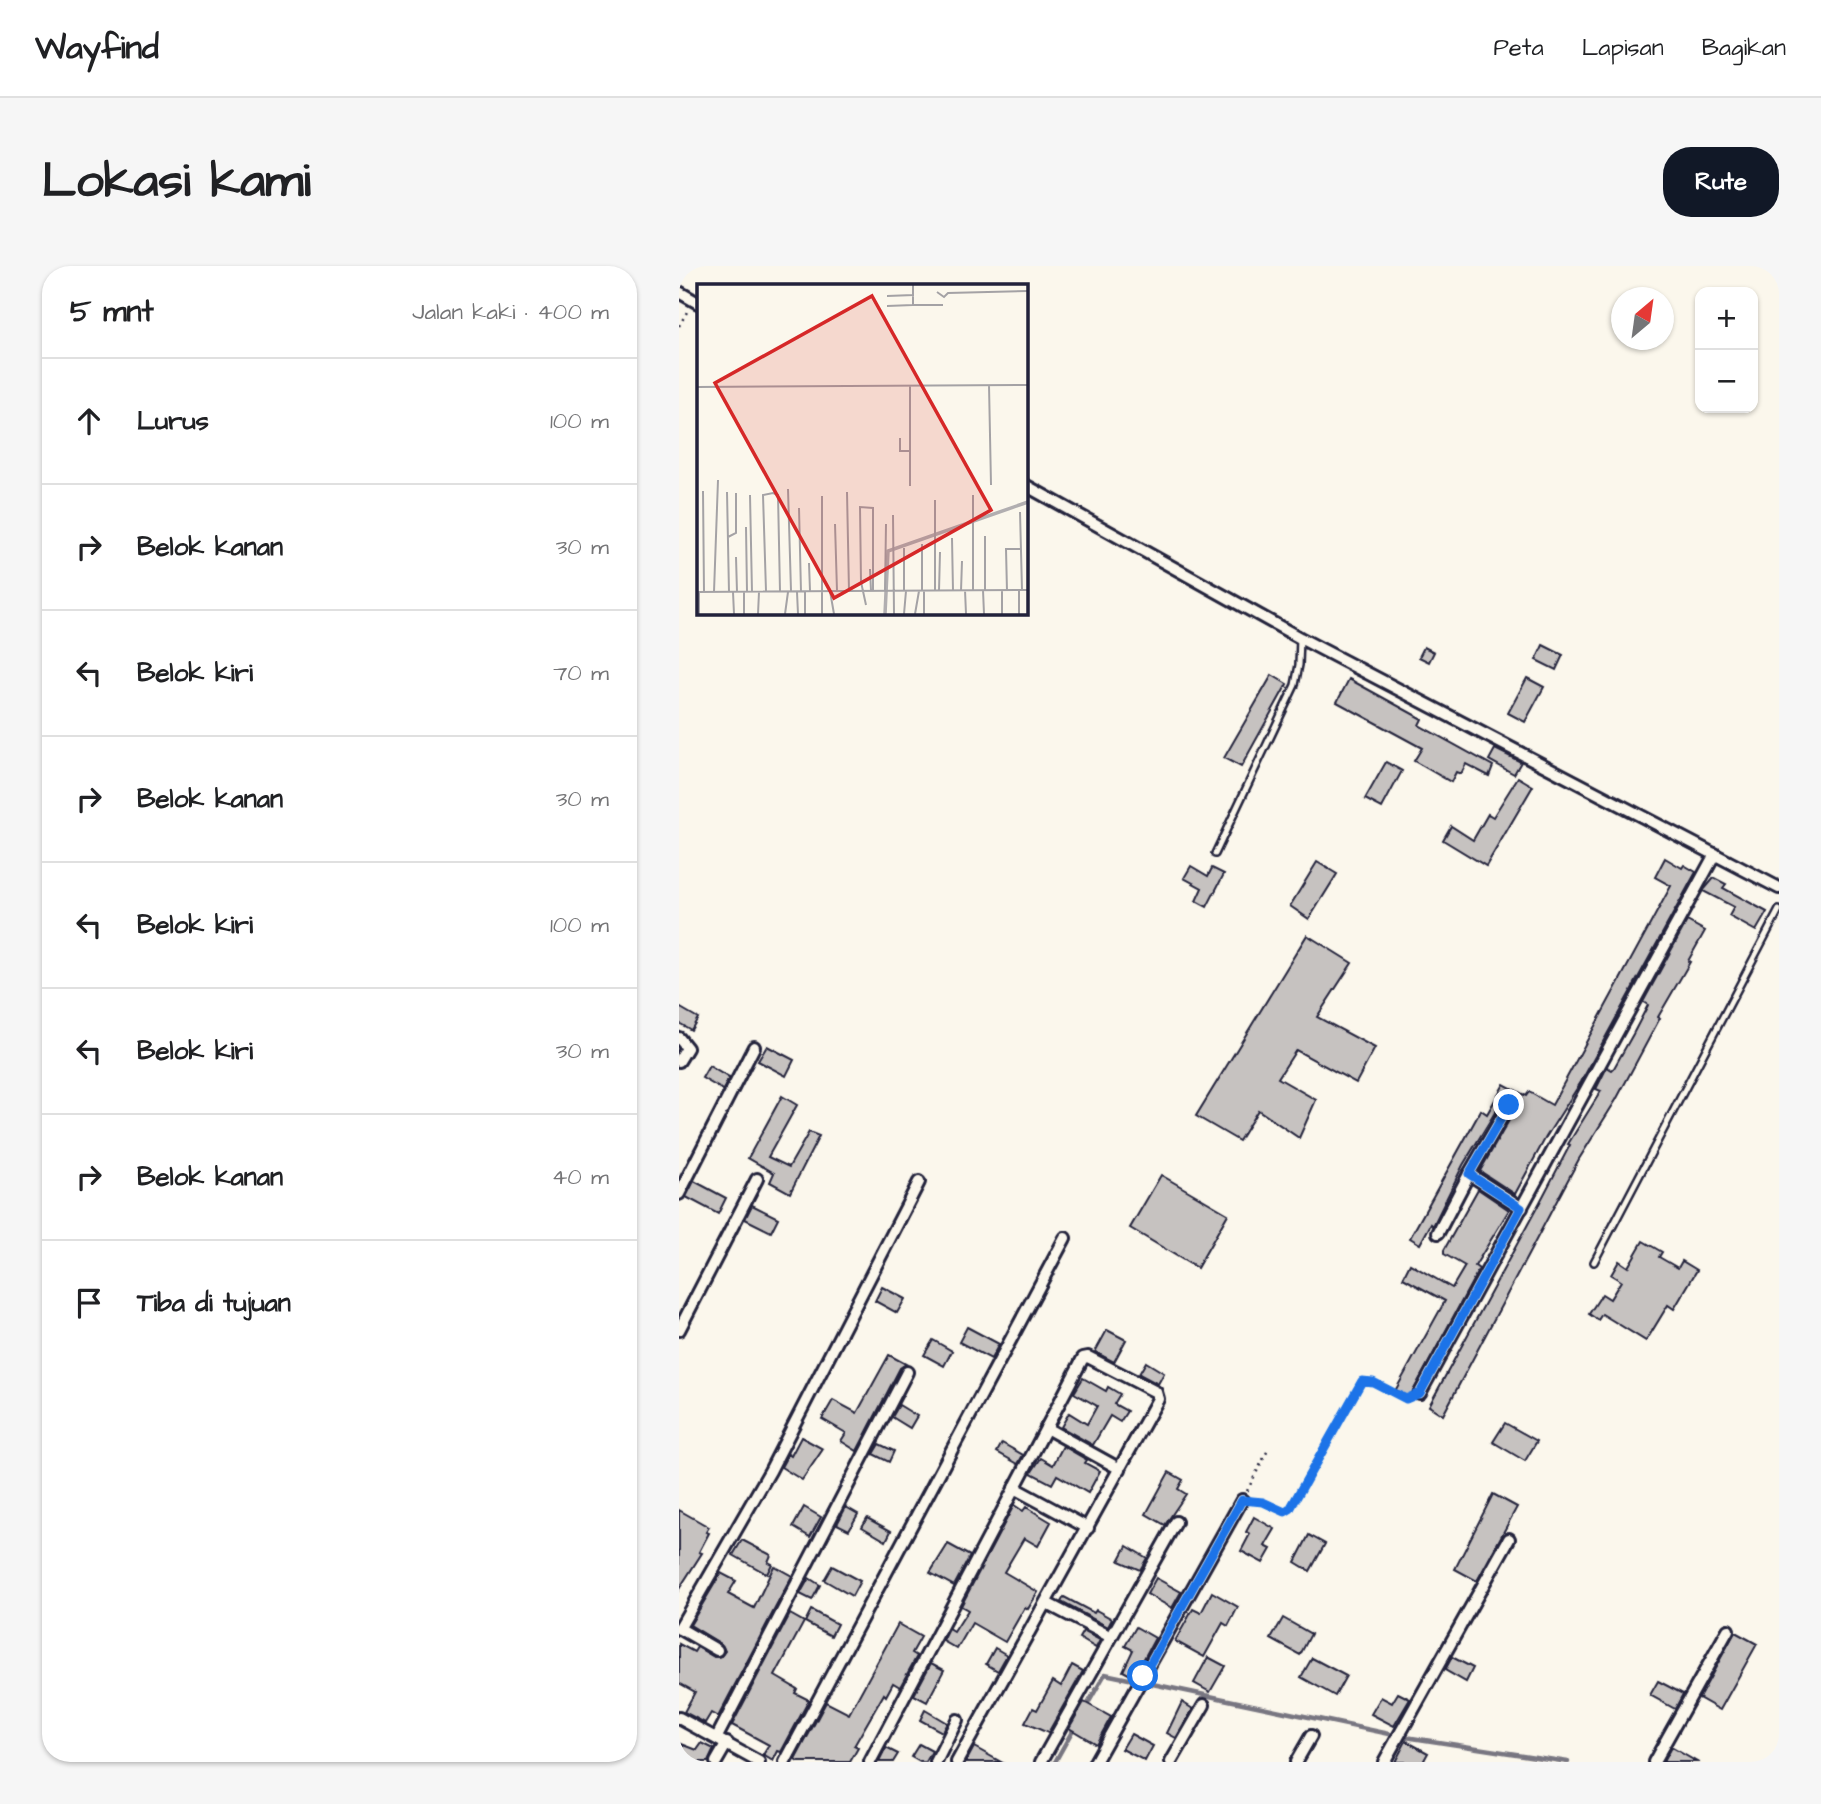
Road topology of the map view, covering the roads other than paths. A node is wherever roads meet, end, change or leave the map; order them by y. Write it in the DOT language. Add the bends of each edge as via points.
graph roads {
  1 [pos="679,292"];
  2 [pos="696,302"];
  3 [pos="1027,486"];
  4 [pos="1300,638"];
  5 [pos="1215,854"];
  6 [pos="1715,855"];
  7 [pos="1779,888"];
  8 [pos="1779,910"];
  9 [pos="679,1038"];
  10 [pos="754,1047"];
  11 [pos="679,1061"];
  12 [pos="1509,1105"];
  13 [pos="1469,1174"];
  14 [pos="757,1179"];
  15 [pos="919,1182"];
  16 [pos="679,1194"];
  17 [pos="1521,1208"];
  18 [pos="1438,1233"];
  19 [pos="1065,1238"];
  20 [pos="1594,1262"];
  21 [pos="679,1330"];
  22 [pos="907,1372"];
  23 [pos="1420,1393"];
  24 [pos="1046,1428"];
  25 [pos="1119,1469"];
  26 [pos="1014,1488"];
  27 [pos="1242,1500"];
  28 [pos="1176,1522"];
  29 [pos="1088,1528"];
  30 [pos="1509,1539"];
  31 [pos="1046,1603"];
  32 [pos="679,1628"];
  33 [pos="1728,1630"];
  34 [pos="1111,1637"];
  35 [pos="717,1650"];
  36 [pos="1204,1705"];
  37 [pos="679,1718"];
  38 [pos="957,1720"];
  39 [pos="1311,1736"];
  40 [pos="722,1740"];
  41 [pos="716,1762"];
  42 [pos="759,1762"];
  43 [pos="785,1762"];
  44 [pos="870,1762"];
  45 [pos="936,1762"];
  46 [pos="957,1762"];
  47 [pos="1041,1762"];
  48 [pos="1095,1762"];
  49 [pos="1171,1762"];
  50 [pos="1296,1762"];
  51 [pos="1384,1762"];
  52 [pos="1654,1762"];
  1 -- 2 [label="street"];
  3 -- 4 [label="street"];
  4 -- 5 [label="lane" via="1295,685"];
  4 -- 6 [label="street"];
  6 -- 7 [label="street"];
  6 -- 17 [label="street"];
  8 -- 20 [label="lane"];
  9 -- 11 [label="street" via="687,1048"];
  10 -- 16 [label="street"];
  12 -- 13 [label="street"];
  13 -- 17 [label="street"];
  13 -- 18 [label="street"];
  14 -- 21 [label="street"];
  15 -- 32 [label="street" via="770,1471"];
  17 -- 23 [label="street"];
  19 -- 43 [label="street"];
  22 -- 40 [label="street"];
  24 -- 25 [label="street"];
  24 -- 25 [label="street" via="1085,1357 1156,1392 1158,1399"];
  24 -- 26 [label="street"];
  25 -- 29 [label="street"];
  26 -- 29 [label="street"];
  26 -- 44 [label="street"];
  27 -- 48 [label="street"];
  28 -- 34 [label="street"];
  29 -- 31 [label="street"];
  30 -- 51 [label="street"];
  31 -- 34 [label="street"];
  31 -- 46 [label="street"];
  32 -- 35 [label="street"];
  33 -- 52 [label="street"];
  34 -- 47 [label="street"];
  36 -- 49 [label="street"];
  37 -- 40 [label="street"];
  38 -- 45 [label="street"];
  39 -- 50 [label="street"];
  40 -- 41 [label="street"];
  40 -- 42 [label="street"];
}
